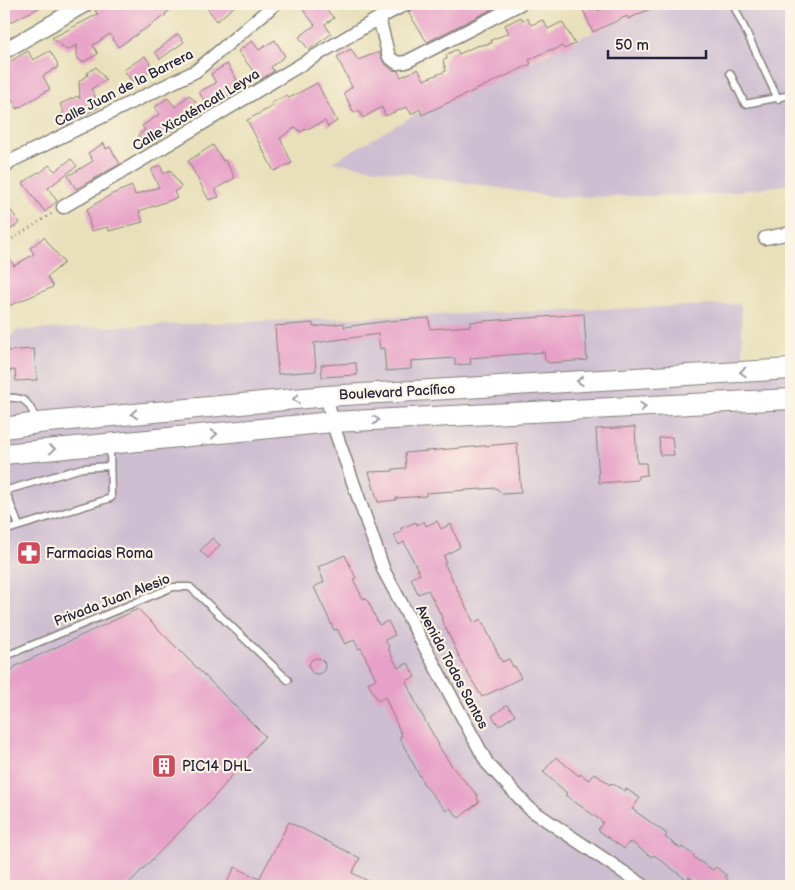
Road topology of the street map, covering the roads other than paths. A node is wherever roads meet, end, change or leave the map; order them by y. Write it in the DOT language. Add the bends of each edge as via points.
graph roads {
  1 [pos="85,4"];
  2 [pos="275,4"];
  3 [pos="406,4"];
  4 [pos="520,4"];
  5 [pos="733,4"];
  6 [pos="379,18"];
  7 [pos="4,51"];
  8 [pos="730,72"];
  9 [pos="791,95"];
  10 [pos="778,98"];
  11 [pos="4,169"];
  12 [pos="63,207"];
  13 [pos="791,233"];
  14 [pos="765,238"];
  15 [pos="791,369"];
  16 [pos="328,396"];
  17 [pos="4,398"];
  18 [pos="791,399"];
  19 [pos="38,422"];
  20 [pos="332,422"];
  21 [pos="4,428"];
  22 [pos="110,444"];
  23 [pos="4,454"];
  24 [pos="110,466"];
  25 [pos="5,491"];
  26 [pos="19,526"];
  27 [pos="4,531"];
  28 [pos="4,659"];
  29 [pos="288,680"];
  30 [pos="644,886"];
  1 -- 7 [label="street"];
  2 -- 11 [label="street, Calle Juan de la Barrera" via="196,71 11,161"];
  3 -- 6 [label="street, Calle Xicoténcatl Leyva"];
  4 -- 6 [label="street" via="406,62 397,63 389,57"];
  5 -- 10 [label="lane"];
  6 -- 12 [label="street, Calle Xicoténcatl Leyva"];
  8 -- 10 [label="lane" via="745,104"];
  9 -- 10 [label="lane"];
  13 -- 14 [label="street"];
  15 -- 16 [label="main road, Boulevard Pacífico, one-way"];
  16 -- 19 [label="main road, Boulevard Pacífico, one-way"];
  16 -- 20 [label="street, Avenida Todos Santos"];
  17 -- 19 [label="lane" via="25,400"];
  20 -- 18 [label="main road, Boulevard Pacífico, one-way"];
  19 -- 21 [label="main road, Boulevard Pacífico"];
  22 -- 20 [label="main road, Boulevard Pacífico, one-way"];
  20 -- 30 [label="street, Avenida Todos Santos" via="384,571 487,763 530,809"];
  23 -- 22 [label="main road, Boulevard Pacífico, one-way"];
  22 -- 24 [label="lane"];
  24 -- 25 [label="lane" via="82,468"];
  24 -- 26 [label="lane" via="111,498"];
  25 -- 26 [label="lane"];
  26 -- 27 [label="lane"];
  28 -- 29 [label="lane, Privada Juan Alesio" via="8,654 173,587 190,587"];
}
